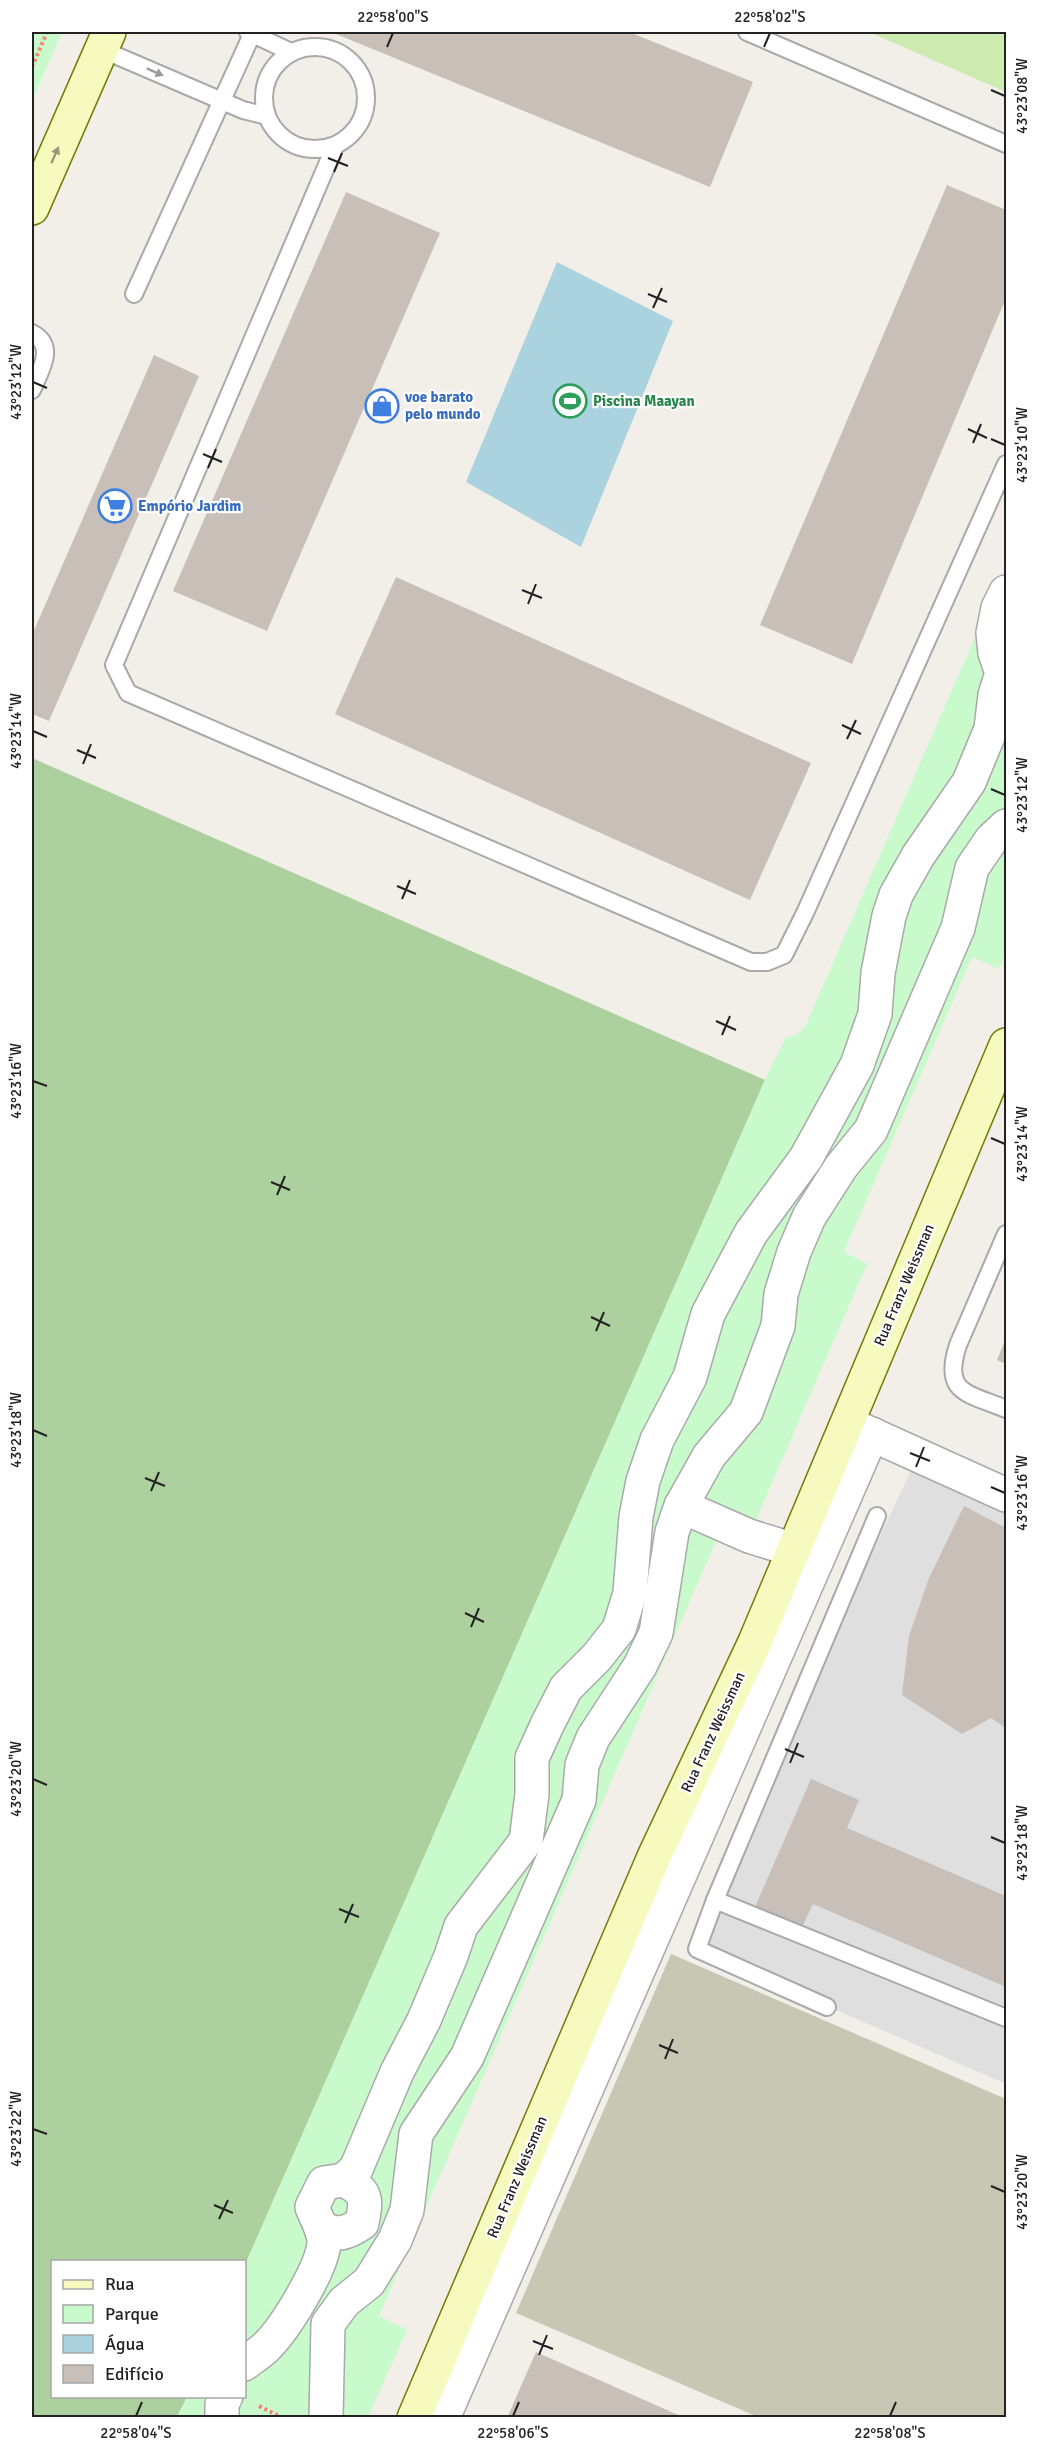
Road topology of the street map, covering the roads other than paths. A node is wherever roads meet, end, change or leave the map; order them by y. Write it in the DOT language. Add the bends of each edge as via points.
graph roads {
  1 [pos="251,32"];
  2 [pos="747,32"];
  3 [pos="105,40"];
  4 [pos="291,52"];
  5 [pos="223,102"];
  6 [pos="267,116"];
  7 [pos="1006,144"];
  8 [pos="335,146"];
  9 [pos="32,208"];
  10 [pos="134,294"];
  11 [pos="32,333"];
  12 [pos="32,390"];
  13 [pos="1006,464"];
  14 [pos="1006,592"];
  15 [pos="1004,676"];
  16 [pos="1006,826"];
  17 [pos="1006,1045"];
  18 [pos="1006,1234"];
  19 [pos="1006,1410"];
  20 [pos="859,1428"];
  21 [pos="1006,1495"];
  22 [pos="681,1506"];
  23 [pos="877,1516"];
  24 [pos="794,1550"];
  25 [pos="715,1900"];
  26 [pos="828,2007"];
  27 [pos="1006,2018"];
  28 [pos="246,2362"];
  29 [pos="225,2398"];
  30 [pos="222,2418"];
  31 [pos="326,2418"];
  32 [pos="414,2418"];
  33 [pos="444,2418"];
  1 -- 4 [label="lane"];
  1 -- 5 [label="lane"];
  2 -- 7 [label="lane"];
  3 -- 5 [label="lane, one-way"];
  9 -- 3 [label="street, one-way"];
  4 -- 6 [label="lane" via="277,63 267,79"];
  4 -- 8 [label="lane" via="312,46 332,48 350,59 362,76 367,96 364,117 352,134"];
  5 -- 6 [label="lane"];
  5 -- 10 [label="lane"];
  6 -- 8 [label="lane" via="278,134 294,146 315,150"];
  8 -- 13 [label="lane" via="114,666 128,693 751,962 767,962 784,955 805,912"];
  11 -- 12 [label="lane" via="44,343 46,356"];
  14 -- 15 [label="street" via="993,633 995,653"];
  15 -- 28 [label="street" via="995,695 991,729 969,782 896,895 878,973 875,1014 857,1065 806,1158 752,1233 708,1314 690,1377 657,1440 643,1481 630,1593 619,1629 566,1688 532,1758 526,1841 460,1926 428,2010 356,2169 344,2180 359,2188 366,2202 362,2223 347,2234 321,2228 324,2242 317,2268 295,2308 268,2345"];
  16 -- 22 [label="street" via="972,868 958,928 871,1130 809,1217 781,1294 778,1326 746,1412 709,1456"];
  17 -- 20 [label="street, Rua Franz Weissman"];
  18 -- 19 [label="lane" via="958,1344 952,1377 956,1385 969,1393"];
  20 -- 21 [label="street"];
  20 -- 24 [label="street, Rua Franz Weissman"];
  20 -- 33 [label="street"];
  22 -- 24 [label="street" via="749,1536"];
  22 -- 31 [label="street" via="672,1532 656,1633 640,1666 593,1738 582,1765 579,1800 467,2057 416,2134 407,2210 395,2240 369,2282 344,2302 328,2324"];
  23 -- 25 [label="lane"];
  24 -- 32 [label="street, Rua Franz Weissman" via="654,1857"];
  25 -- 26 [label="lane" via="697,1948"];
  25 -- 27 [label="lane"];
  29 -- 30 [label="street"];
}
